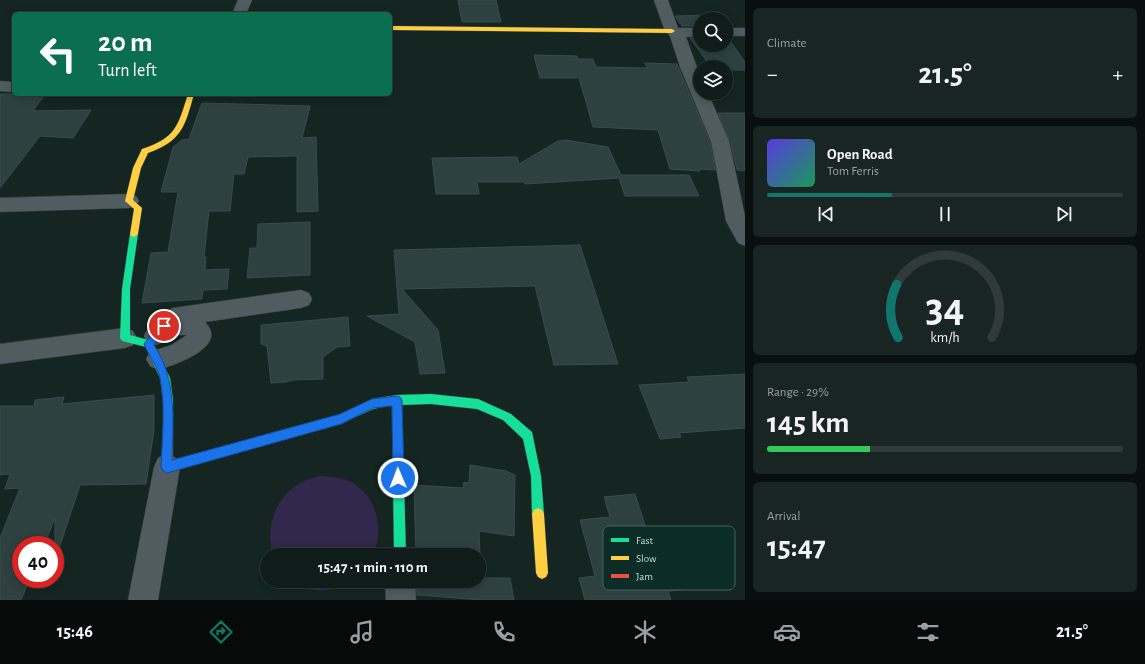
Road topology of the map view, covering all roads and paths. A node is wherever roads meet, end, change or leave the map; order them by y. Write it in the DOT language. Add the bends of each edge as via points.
graph roads {
  1 [pos="245,0"];
  2 [pos="661,0"];
  3 [pos="240,12"];
  4 [pos="392,28"];
  5 [pos="675,32"];
  6 [pos="693,32"];
  7 [pos="733,32"];
  8 [pos="745,32"];
  9 [pos="693,78"];
  10 [pos="0,86"];
  11 [pos="12,87"];
  12 [pos="190,96"];
  13 [pos="703,100"];
  14 [pos="129,201"];
  15 [pos="1,207"];
  16 [pos="745,238"];
  17 [pos="301,299"];
  18 [pos="240,308"];
  19 [pos="125,338"];
  20 [pos="154,346"];
  21 [pos="0,354"];
  22 [pos="397,400"];
  23 [pos="167,467"];
  24 [pos="400,548"];
  25 [pos="542,573"];
  26 [pos="400,588"];
  27 [pos="143,600"];
  28 [pos="401,600"];
  1 -- 3 [label="street"];
  2 -- 5 [label="street"];
  4 -- 5 [label="street"];
  5 -- 6 [label="street"];
  5 -- 9 [label="street"];
  7 -- 8 [label="street"];
  10 -- 11 [label="street"];
  12 -- 14 [label="street" via="175,136 166,144 145,151"];
  13 -- 16 [label="street" via="720,141 736,221"];
  14 -- 15 [label="street"];
  14 -- 19 [label="street" via="138,208 126,291"];
  17 -- 18 [label="street"];
  18 -- 20 [label="street" via="173,317"];
  18 -- 20 [label="street" via="176,355"];
  19 -- 20 [label="street"];
  19 -- 21 [label="street"];
  20 -- 23 [label="street" via="165,378 168,412"];
  22 -- 23 [label="street" via="372,404 341,419"];
  22 -- 24 [label="street"];
  22 -- 25 [label="street" via="431,399 478,404 507,417 528,436 536,476"];
  23 -- 27 [label="street"];
  26 -- 28 [label="street"];
}
